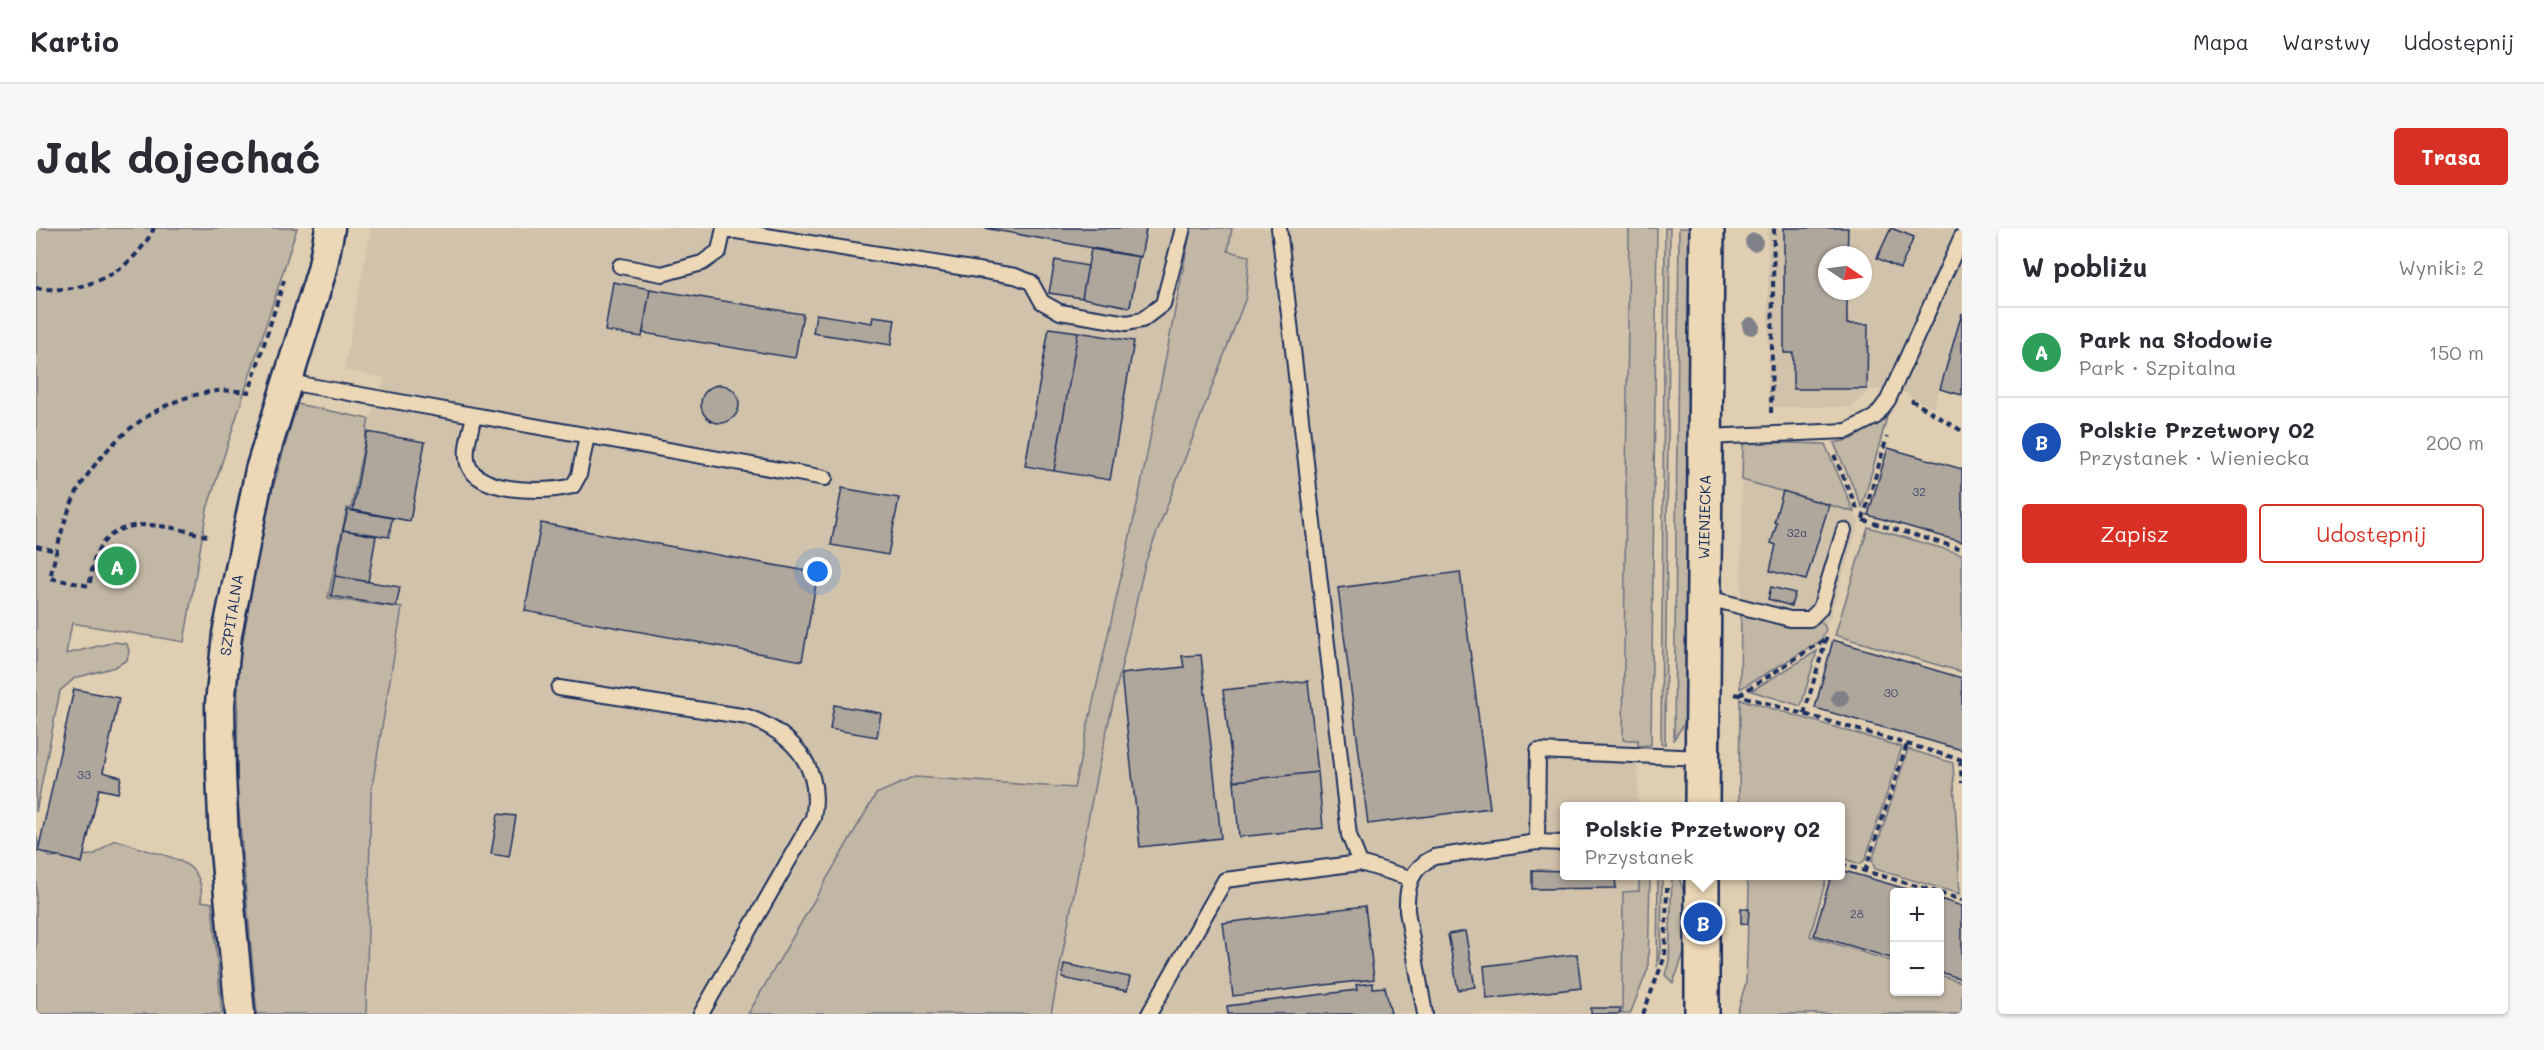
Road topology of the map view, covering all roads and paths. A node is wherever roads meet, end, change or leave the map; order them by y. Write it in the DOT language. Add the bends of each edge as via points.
graph roads {
  1 [pos="154,228"];
  2 [pos="330,228"];
  3 [pos="724,228"];
  4 [pos="1184,228"];
  5 [pos="1279,228"];
  6 [pos="1707,228"];
  7 [pos="1773,228"];
  8 [pos="1962,236"];
  9 [pos="620,266"];
  10 [pos="286,273"];
  11 [pos="36,288"];
  12 [pos="288,382"];
  13 [pos="1907,399"];
  14 [pos="474,416"];
  15 [pos="1889,430"];
  16 [pos="1962,431"];
  17 [pos="1824,433"];
  18 [pos="1771,435"];
  19 [pos="587,436"];
  20 [pos="1706,436"];
  21 [pos="825,478"];
  22 [pos="1862,520"];
  23 [pos="1844,530"];
  24 [pos="207,536"];
  25 [pos="36,546"];
  26 [pos="1962,549"];
  27 [pos="56,551"];
  28 [pos="1704,597"];
  29 [pos="1826,639"];
  30 [pos="559,688"];
  31 [pos="1730,692"];
  32 [pos="1739,695"];
  33 [pos="1907,744"];
  34 [pos="1703,758"];
  35 [pos="1961,760"];
  36 [pos="1962,783"];
  37 [pos="1702,802"];
  38 [pos="1537,842"];
  39 [pos="1560,843"];
  40 [pos="1360,863"];
  41 [pos="1845,865"];
  42 [pos="1865,871"];
  43 [pos="1410,878"];
  44 [pos="1702,880"];
  45 [pos="1667,887"];
  46 [pos="1921,888"];
  47 [pos="1944,895"];
  48 [pos="1962,900"];
  49 [pos="240,1014"];
  50 [pos="700,1014"];
  51 [pos="1149,1014"];
  52 [pos="1425,1014"];
  53 [pos="1643,1014"];
  54 [pos="1702,1014"];
  1 -- 11 [label="path" via="136,255 98,281 76,288"];
  2 -- 12 [label="street, SZPITALNA" via="322,270"];
  3 -- 4 [label="lane" via="1015,276 1031,282 1042,302 1060,312 1126,323 1142,320 1163,304"];
  3 -- 9 [label="lane" via="718,251 702,263 662,274"];
  5 -- 40 [label="lane" via="1349,835"];
  6 -- 20 [label="street, WIENIECKA"];
  7 -- 18 [label="path"];
  8 -- 17 [label="lane" via="1888,400 1864,425"];
  10 -- 27 [label="path" via="249,392 200,394 158,410 135,424 91,469 66,517"];
  12 -- 14 [label="lane"];
  12 -- 49 [label="street, SZPITALNA" via="260,470 240,563 220,704 224,840"];
  13 -- 16 [label="path"];
  14 -- 19 [label="lane"];
  14 -- 19 [label="lane" via="466,454 471,470 489,482 533,491 573,486"];
  15 -- 22 [label="path"];
  17 -- 18 [label="lane"];
  17 -- 22 [label="path"];
  18 -- 20 [label="lane"];
  19 -- 21 [label="lane"];
  20 -- 28 [label="street, WIENIECKA"];
  22 -- 26 [label="path"];
  23 -- 28 [label="lane" via="1820,609 1810,619 1790,619"];
  24 -- 27 [label="path" via="159,524 125,529 98,549 89,586 50,578"];
  25 -- 27 [label="path"];
  28 -- 34 [label="street, WIENIECKA"];
  29 -- 32 [label="path"];
  30 -- 50 [label="lane" via="748,717 770,725 804,757 817,801 813,818"];
  31 -- 32 [label="path"];
  32 -- 33 [label="path"];
  33 -- 35 [label="path"];
  33 -- 42 [label="path"];
  34 -- 37 [label="street, WIENIECKA"];
  34 -- 38 [label="lane" via="1538,750"];
  35 -- 36 [label="path"];
  38 -- 39 [label="lane"];
  38 -- 43 [label="lane" via="1434,857 1421,863"];
  40 -- 43 [label="lane"];
  40 -- 51 [label="lane" via="1225,880"];
  41 -- 42 [label="path"];
  42 -- 46 [label="path"];
  43 -- 52 [label="lane" via="1407,911"];
  44 -- 54 [label="street"];
  45 -- 53 [label="path" via="1665,956"];
  47 -- 48 [label="path"];
}
